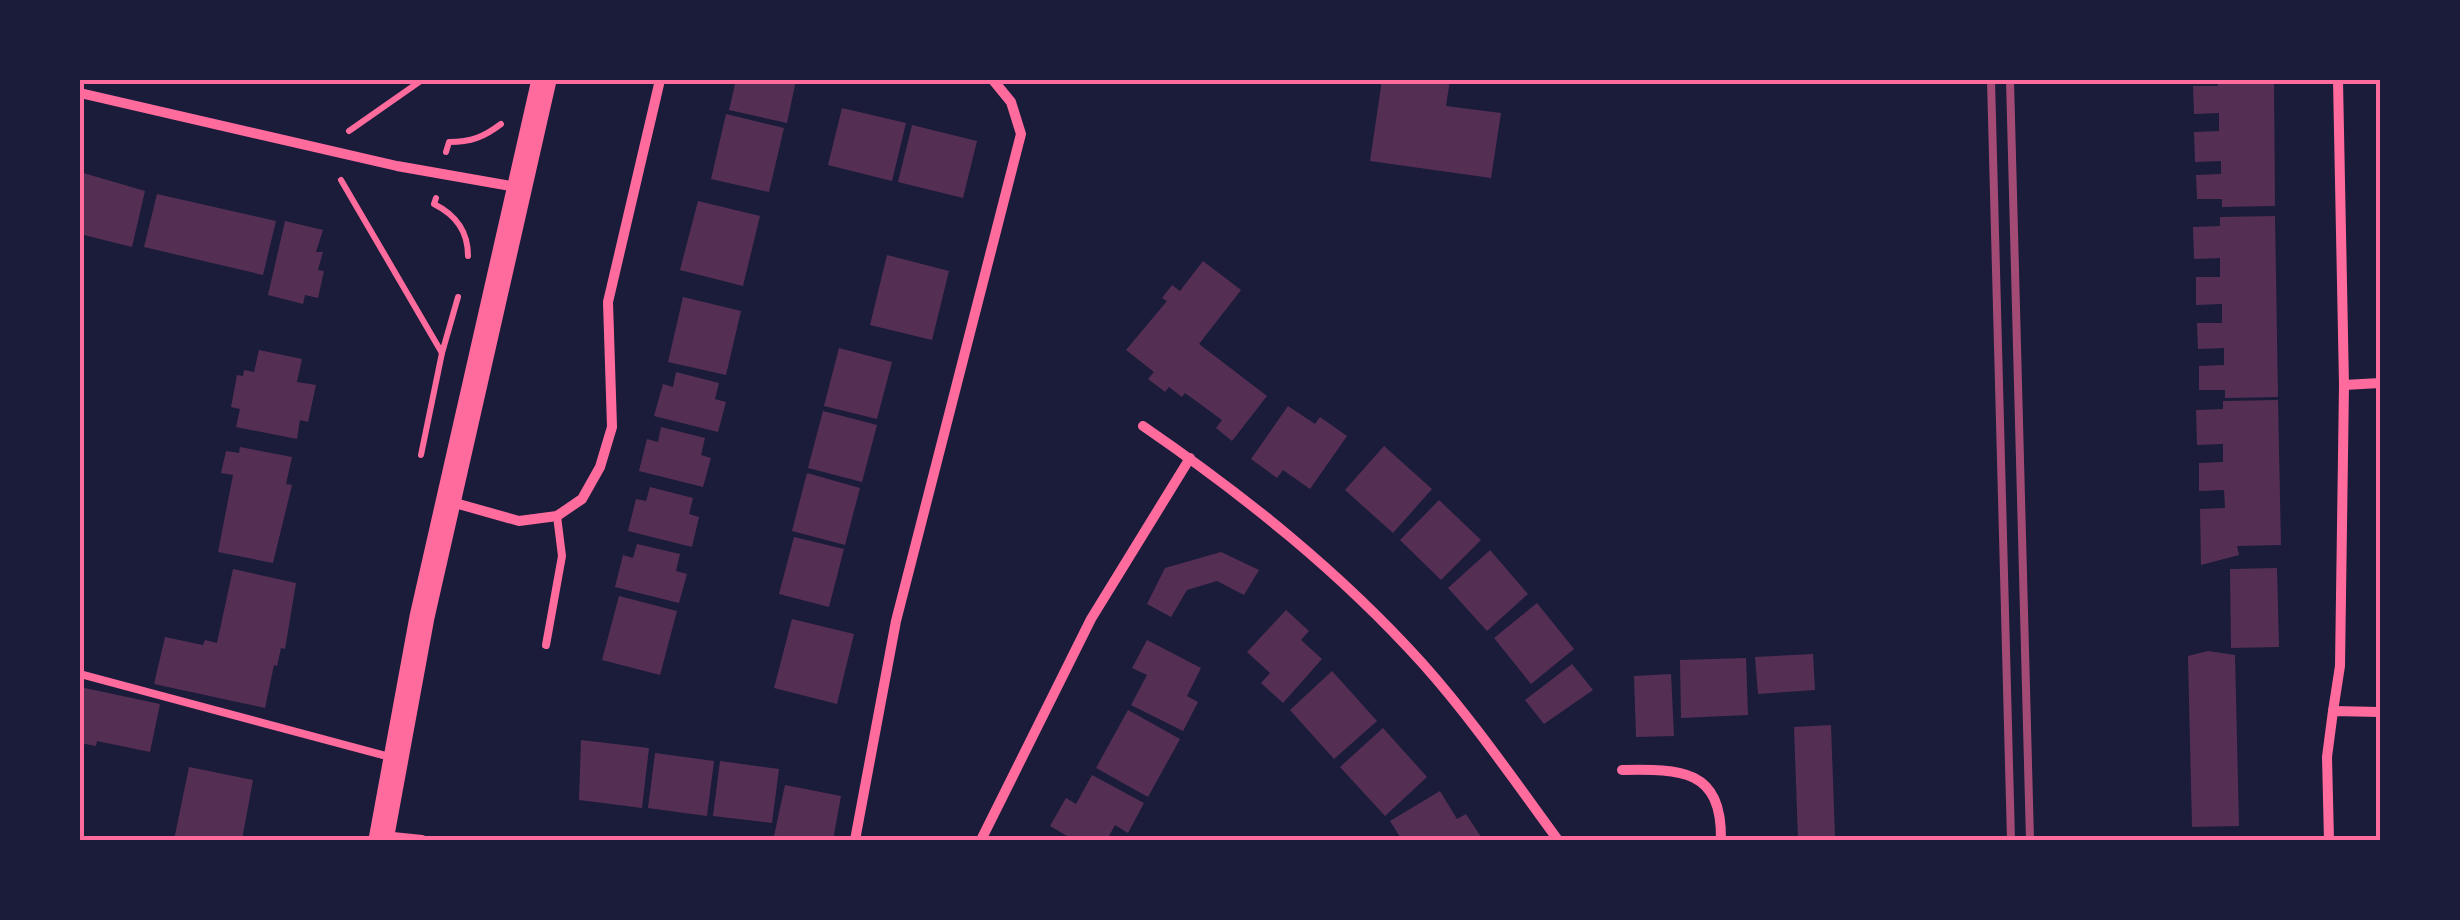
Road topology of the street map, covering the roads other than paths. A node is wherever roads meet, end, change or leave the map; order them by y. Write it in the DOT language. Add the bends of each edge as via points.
graph roads {
  1 [pos="544,80"];
  2 [pos="660,80"];
  3 [pos="993,80"];
  4 [pos="2338,80"];
  5 [pos="80,92"];
  6 [pos="517,188"];
  7 [pos="2380,383"];
  8 [pos="2344,384"];
  9 [pos="1143,426"];
  10 [pos="1190,458"];
  11 [pos="448,501"];
  12 [pos="557,516"];
  13 [pos="546,645"];
  14 [pos="80,674"];
  15 [pos="2334,711"];
  16 [pos="2380,712"];
  17 [pos="394,758"];
  18 [pos="1622,770"];
  19 [pos="381,838"];
  20 [pos="422,840"];
  21 [pos="855,840"];
  22 [pos="981,840"];
  23 [pos="1558,840"];
  24 [pos="1721,840"];
  25 [pos="2329,840"];
  1 -- 6 [label="main road"];
  2 -- 12 [label="street" via="608,302 612,427 582,499"];
  3 -- 21 [label="street" via="1011,102 1021,134 896,622"];
  4 -- 8 [label="street"];
  5 -- 6 [label="street"];
  6 -- 11 [label="main road"];
  7 -- 8 [label="street"];
  8 -- 15 [label="street"];
  9 -- 10 [label="street"];
  10 -- 22 [label="street" via="1092,619"];
  10 -- 23 [label="street" via="1278,523 1424,664"];
  11 -- 12 [label="street" via="519,521"];
  11 -- 17 [label="main road"];
  12 -- 13 [label="lane" via="562,556"];
  14 -- 17 [label="lane"];
  15 -- 16 [label="street"];
  15 -- 25 [label="street" via="2327,757"];
  17 -- 19 [label="main road"];
  18 -- 24 [label="street" via="1689,773 1711,790 1722,816"];
  19 -- 20 [label="street"];
}
